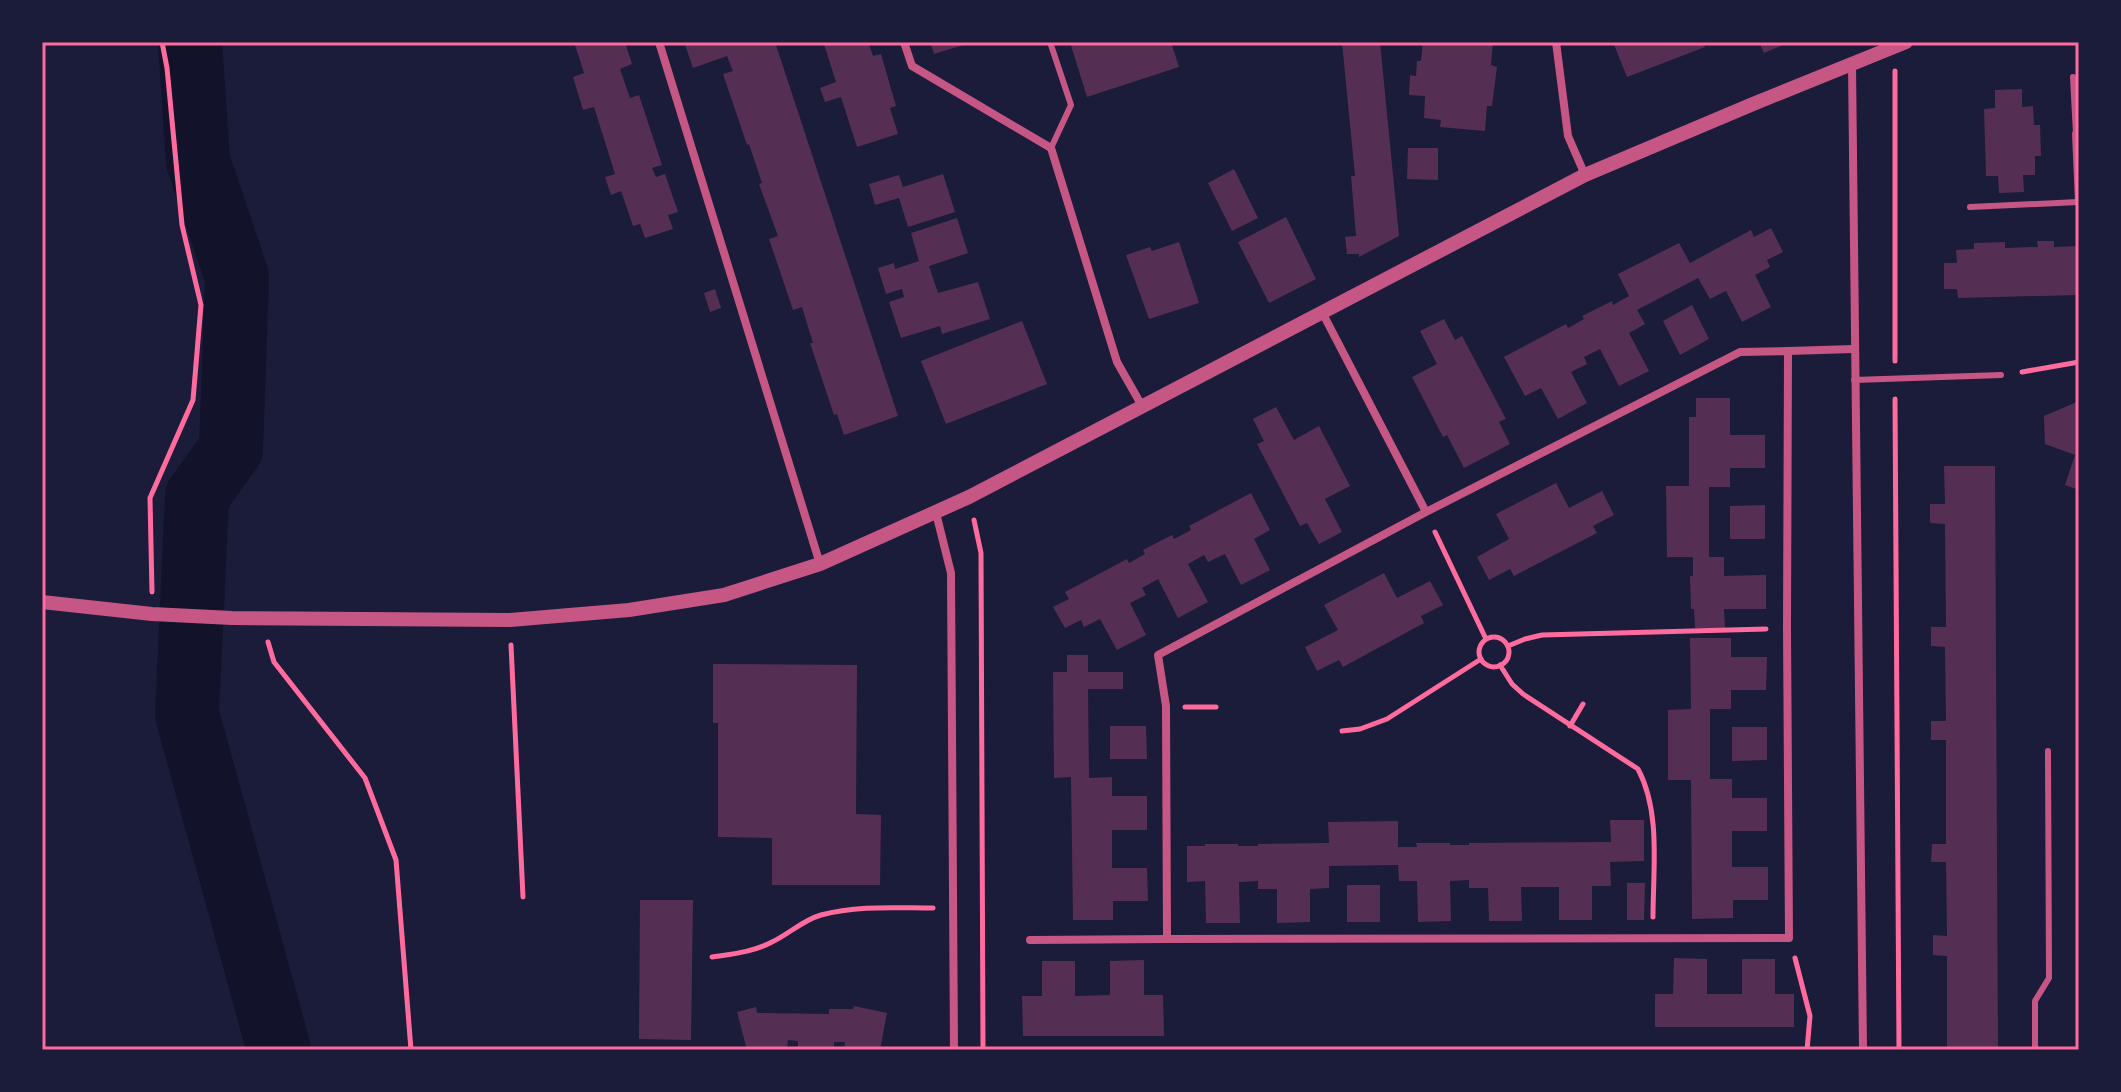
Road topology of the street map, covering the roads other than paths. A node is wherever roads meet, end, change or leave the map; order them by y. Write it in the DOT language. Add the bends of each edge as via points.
graph roads {
  1 [pos="659,42"];
  2 [pos="904,42"];
  3 [pos="1050,42"];
  4 [pos="1556,42"];
  5 [pos="1901,44"];
  6 [pos="1852,64"];
  7 [pos="2073,77"];
  8 [pos="2078,134"];
  9 [pos="1051,148"];
  10 [pos="1585,175"];
  11 [pos="2078,202"];
  12 [pos="1970,207"];
  13 [pos="1322,312"];
  14 [pos="1854,349"];
  15 [pos="1788,351"];
  16 [pos="2001,375"];
  17 [pos="1854,380"];
  18 [pos="1142,406"];
  19 [pos="1426,512"];
  20 [pos="936,513"];
  21 [pos="820,564"];
  22 [pos="42,602"];
  23 [pos="2048,751"];
  24 [pos="1167,939"];
  25 [pos="1030,940"];
  26 [pos="954,1050"];
  27 [pos="1863,1050"];
  28 [pos="2035,1050"];
  1 -- 21 [label="street"];
  2 -- 9 [label="street" via="912,66"];
  3 -- 9 [label="lane" via="1071,105"];
  4 -- 10 [label="street" via="1568,136"];
  5 -- 6 [label="street"];
  6 -- 10 [label="street"];
  6 -- 14 [label="street"];
  7 -- 8 [label="lane"];
  8 -- 11 [label="street"];
  9 -- 18 [label="street" via="1117,362"];
  10 -- 13 [label="street"];
  11 -- 12 [label="lane"];
  13 -- 18 [label="street"];
  13 -- 19 [label="street"];
  14 -- 15 [label="street"];
  14 -- 17 [label="street"];
  15 -- 19 [label="street" via="1740,352"];
  15 -- 24 [label="street" via="1789,938"];
  16 -- 17 [label="lane"];
  17 -- 27 [label="street"];
  18 -- 20 [label="street"];
  19 -- 24 [label="street" via="1158,655 1166,706"];
  20 -- 21 [label="street"];
  20 -- 26 [label="street" via="951,573"];
  21 -- 22 [label="street" via="724,595 510,620 232,618"];
  23 -- 28 [label="lane" via="2049,978 2035,1001"];
  24 -- 25 [label="street"];
}
